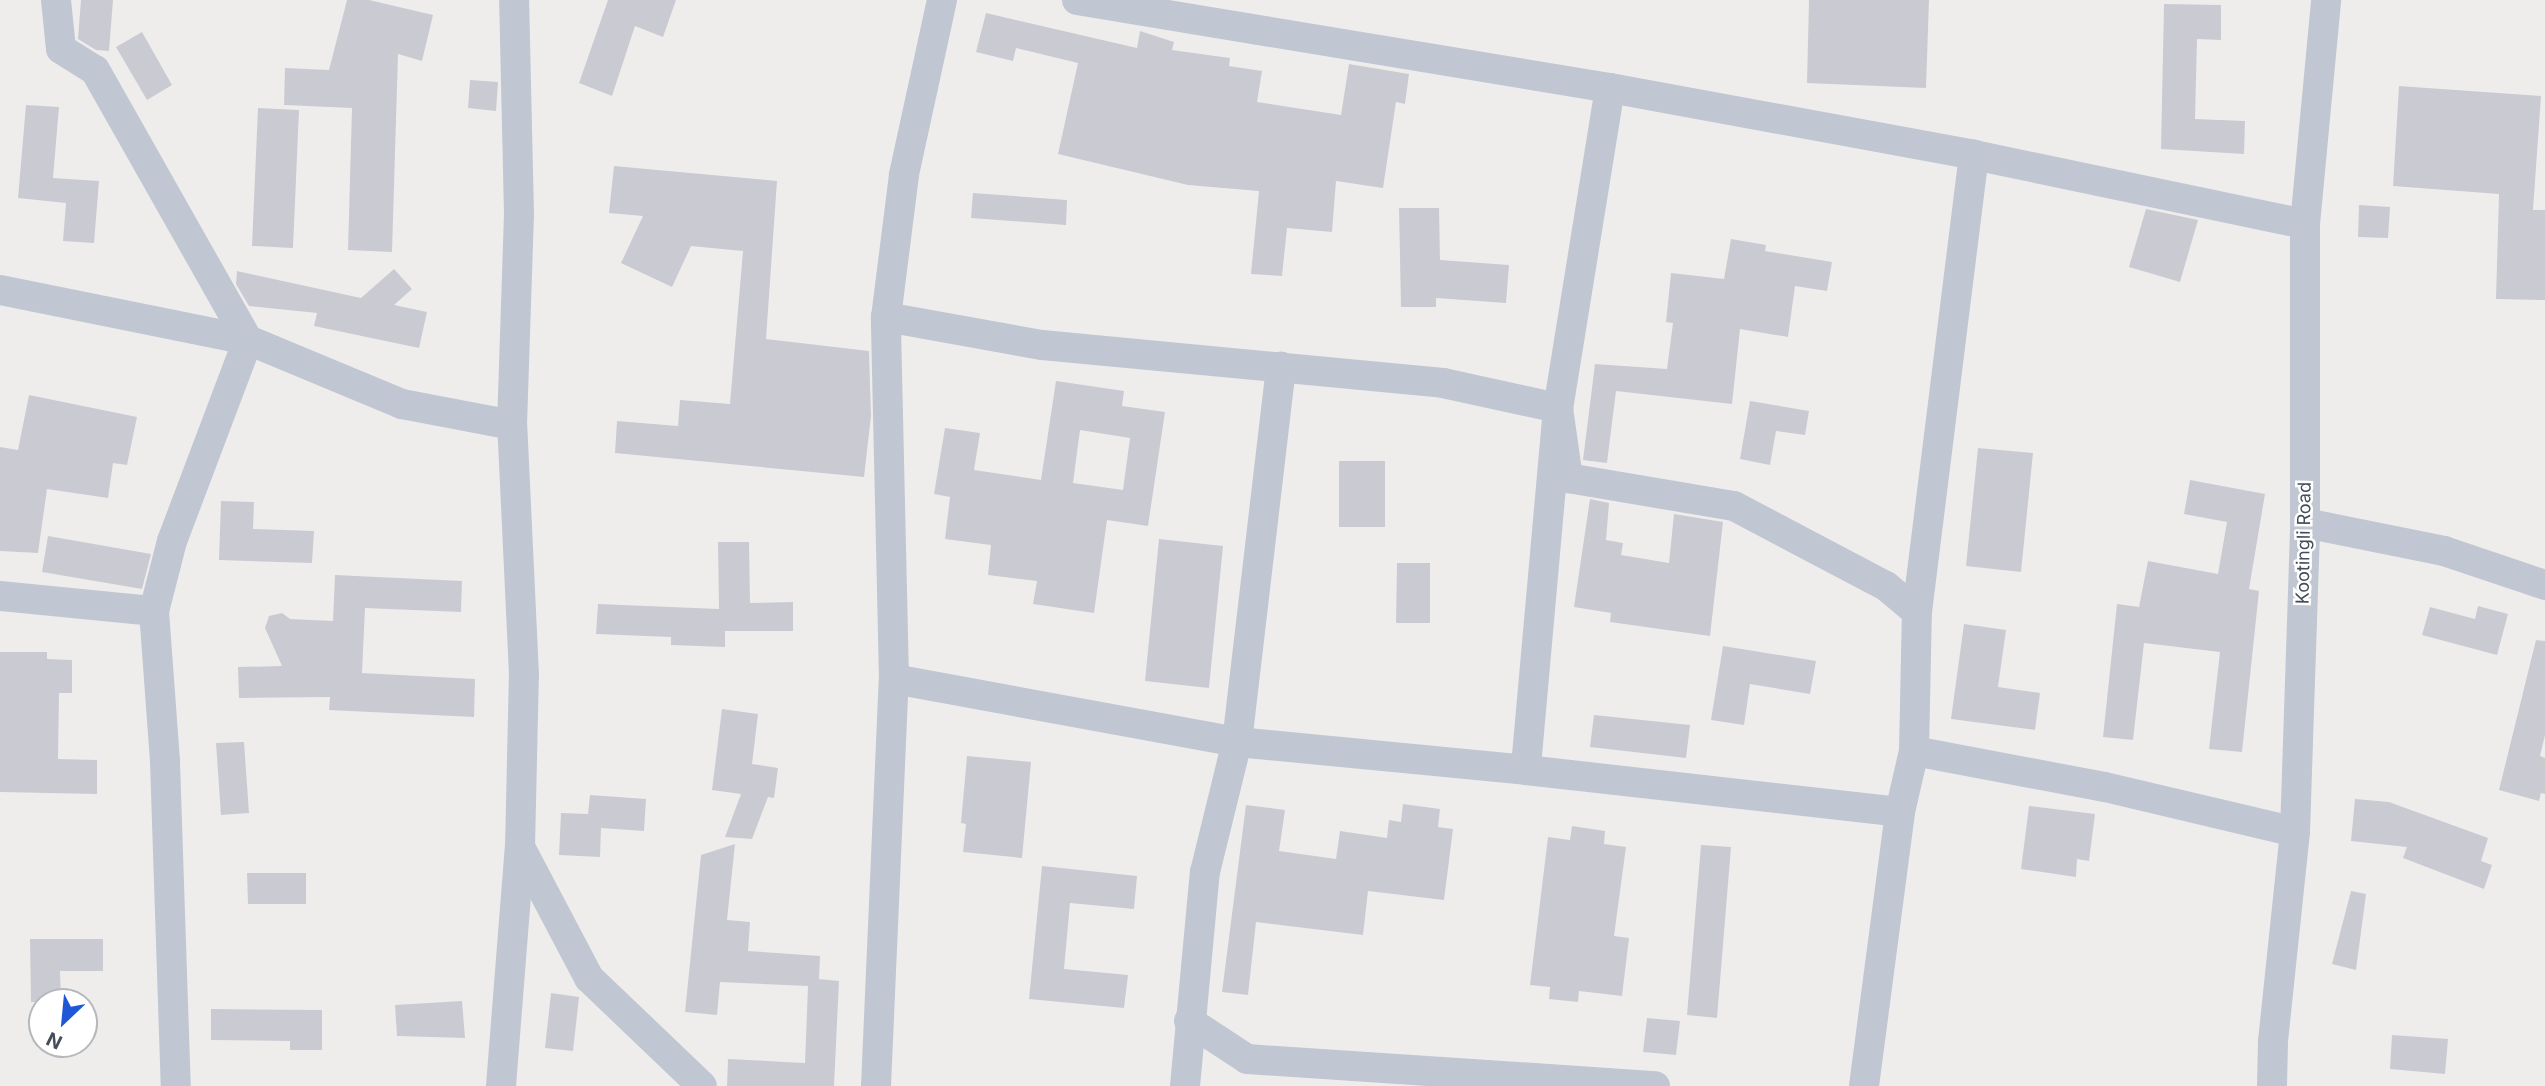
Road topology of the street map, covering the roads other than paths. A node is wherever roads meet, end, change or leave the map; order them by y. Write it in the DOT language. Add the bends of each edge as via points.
graph roads {
  1 [pos="56,0"];
  2 [pos="514,0"];
  3 [pos="942,0"];
  4 [pos="1077,0"];
  5 [pos="2326,0"];
  6 [pos="1610,88"];
  7 [pos="1975,155"];
  8 [pos="2305,224"];
  9 [pos="0,290"];
  10 [pos="886,317"];
  11 [pos="248,340"];
  12 [pos="1281,367"];
  13 [pos="1558,408"];
  14 [pos="512,425"];
  15 [pos="2305,523"];
  16 [pos="2545,585"];
  17 [pos="0,596"];
  18 [pos="154,611"];
  19 [pos="1917,612"];
  20 [pos="894,679"];
  21 [pos="1237,742"];
  22 [pos="1914,751"];
  23 [pos="1526,770"];
  24 [pos="1900,812"];
  25 [pos="2295,832"];
  26 [pos="520,847"];
  27 [pos="1189,1021"];
  28 [pos="176,1086"];
  29 [pos="501,1086"];
  30 [pos="702,1086"];
  31 [pos="876,1086"];
  32 [pos="1185,1086"];
  33 [pos="1655,1086"];
  34 [pos="1864,1086"];
  35 [pos="2272,1086"];
  1 -- 11 [label="street" via="61,49 95,70"];
  2 -- 14 [label="street" via="519,215"];
  3 -- 10 [label="street" via="904,175"];
  4 -- 6 [label="street"];
  5 -- 8 [label="street, Kootingli Road"];
  6 -- 7 [label="street"];
  6 -- 13 [label="street"];
  7 -- 8 [label="street"];
  7 -- 19 [label="street"];
  8 -- 15 [label="street, Kootingli Road"];
  9 -- 11 [label="street"];
  10 -- 12 [label="street" via="1042,345"];
  10 -- 20 [label="street"];
  11 -- 14 [label="street" via="402,404"];
  11 -- 18 [label="street" via="172,541"];
  12 -- 13 [label="street" via="1443,383"];
  12 -- 21 [label="street"];
  13 -- 19 [label="street" via="1568,478 1734,506 1886,586"];
  13 -- 23 [label="street"];
  14 -- 26 [label="street" via="524,676"];
  15 -- 16 [label="street" via="2444,551"];
  15 -- 25 [label="street, Kootingli Road"];
  17 -- 18 [label="street"];
  18 -- 28 [label="street" via="165,762"];
  19 -- 22 [label="street"];
  20 -- 21 [label="street"];
  20 -- 31 [label="street"];
  21 -- 23 [label="street"];
  21 -- 27 [label="street" via="1205,872"];
  22 -- 24 [label="street"];
  22 -- 25 [label="street" via="2105,787"];
  23 -- 24 [label="street"];
  24 -- 34 [label="street"];
  25 -- 35 [label="street, Kootingli Road"];
  26 -- 29 [label="street"];
  26 -- 30 [label="street" via="589,978"];
  27 -- 32 [label="street"];
  27 -- 33 [label="street" via="1247,1059"];
}
